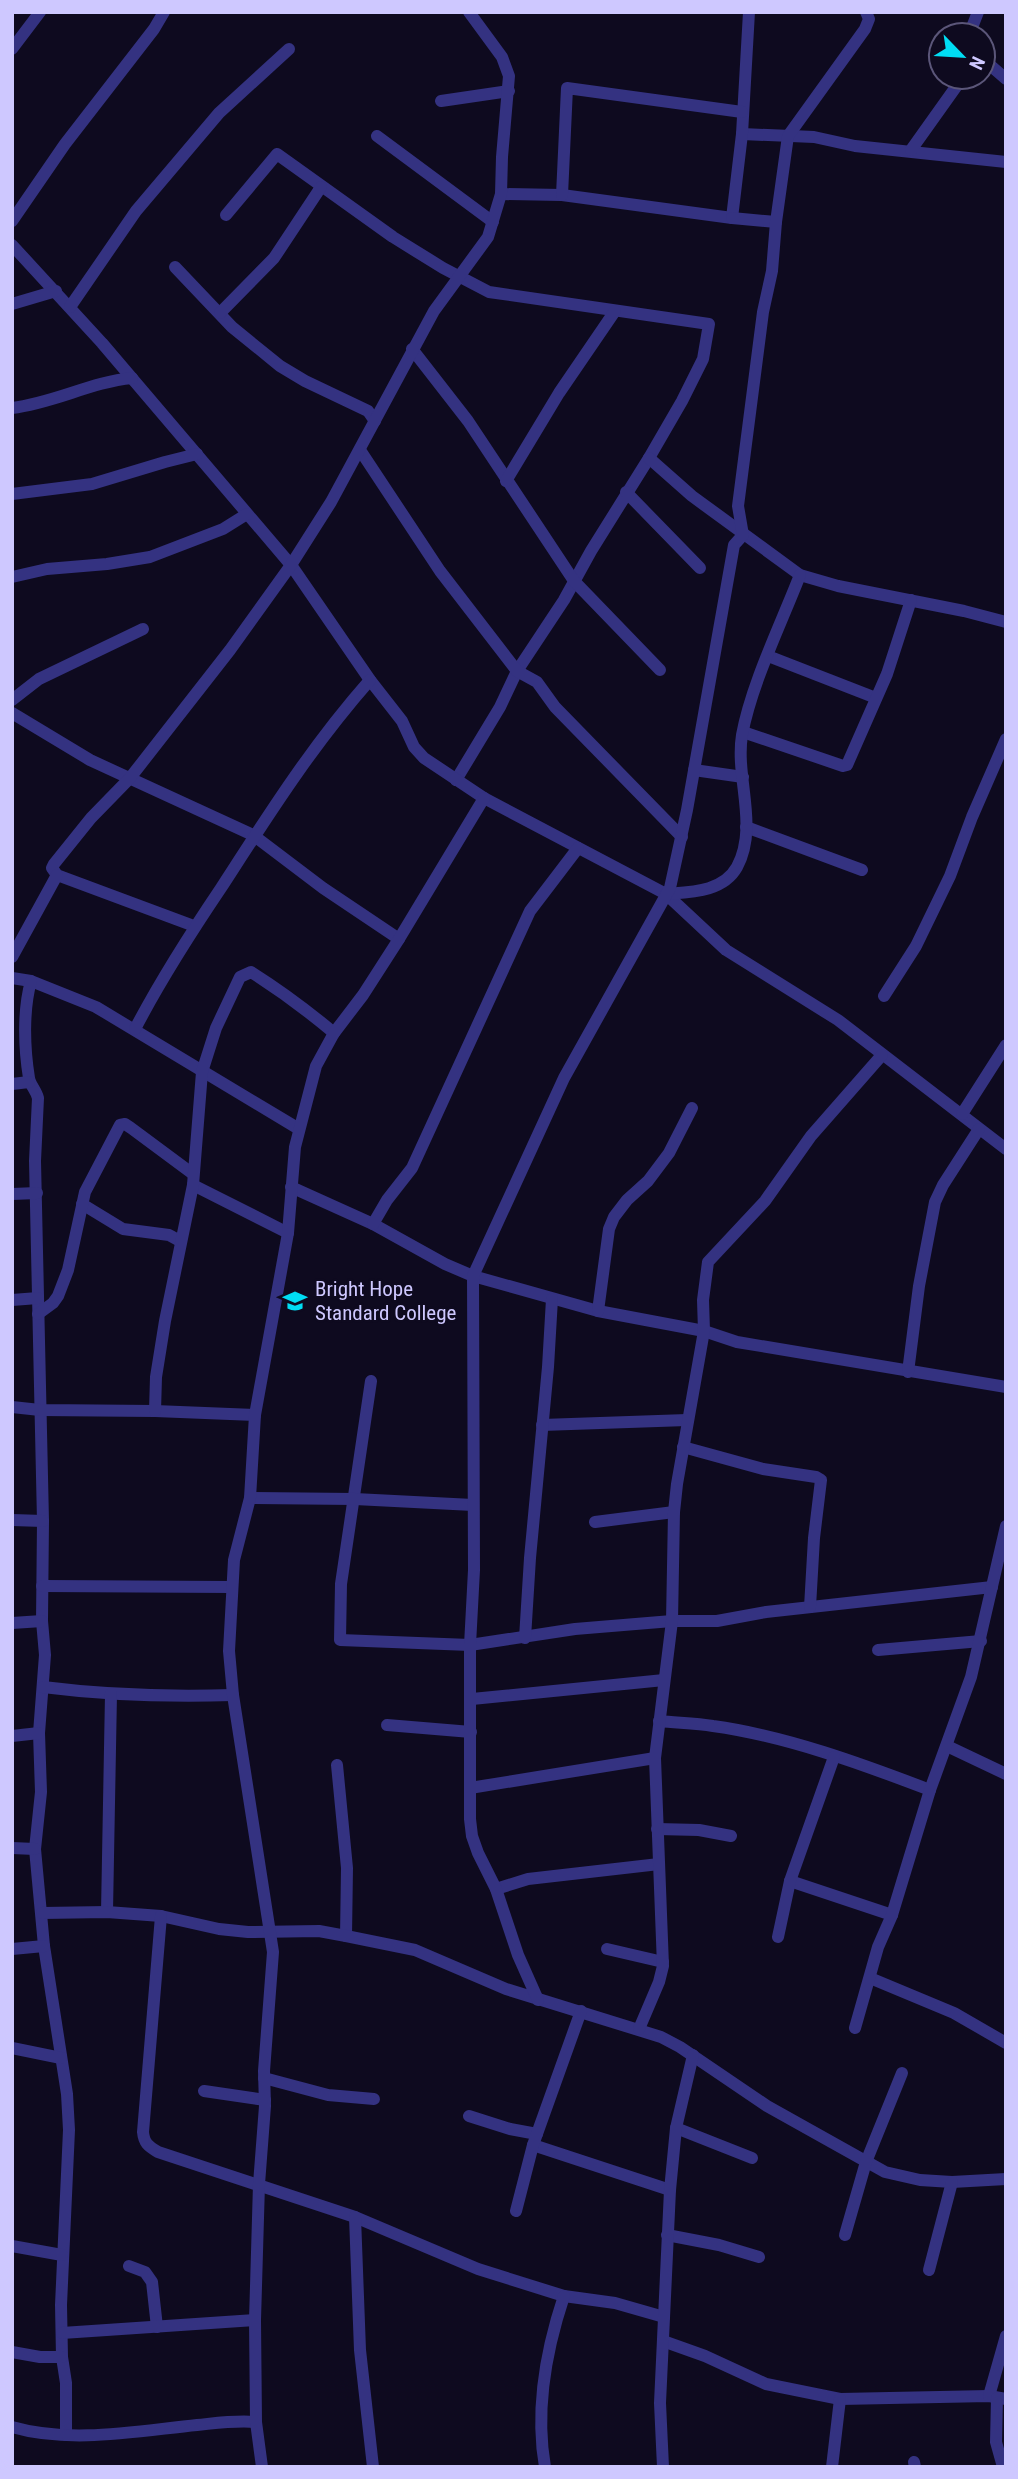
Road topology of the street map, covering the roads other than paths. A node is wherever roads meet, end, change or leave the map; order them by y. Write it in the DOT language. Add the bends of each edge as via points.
graph roads {
  1 [pos="40,12"];
  2 [pos="164,12"];
  3 [pos="469,12"];
  4 [pos="749,12"];
  5 [pos="866,12"];
  6 [pos="12,49"];
  7 [pos="289,49"];
  8 [pos="509,91"];
  9 [pos="952,91"];
  10 [pos="441,101"];
  11 [pos="742,112"];
  12 [pos="742,134"];
  13 [pos="377,136"];
  14 [pos="788,136"];
  15 [pos="911,150"];
  16 [pos="1006,162"];
  17 [pos="321,187"];
  18 [pos="501,194"];
  19 [pos="562,195"];
  20 [pos="226,215"];
  21 [pos="732,218"];
  22 [pos="12,221"];
  23 [pos="493,222"];
  24 [pos="776,222"];
  25 [pos="12,245"];
  26 [pos="175,267"];
  27 [pos="460,278"];
  28 [pos="56,291"];
  29 [pos="12,304"];
  30 [pos="70,307"];
  31 [pos="615,311"];
  32 [pos="220,313"];
  33 [pos="412,349"];
  34 [pos="132,378"];
  35 [pos="12,408"];
  36 [pos="374,414"];
  37 [pos="360,450"];
  38 [pos="197,454"];
  39 [pos="649,458"];
  40 [pos="506,481"];
  41 [pos="626,492"];
  42 [pos="12,494"];
  43 [pos="247,514"];
  44 [pos="743,535"];
  45 [pos="291,565"];
  46 [pos="700,568"];
  47 [pos="800,575"];
  48 [pos="12,577"];
  49 [pos="574,581"];
  50 [pos="911,600"];
  51 [pos="1006,622"];
  52 [pos="143,629"];
  53 [pos="768,656"];
  54 [pos="660,670"];
  55 [pos="517,671"];
  56 [pos="370,680"];
  57 [pos="876,698"];
  58 [pos="12,700"];
  59 [pos="12,713"];
  60 [pos="743,732"];
  61 [pos="1006,739"];
  62 [pos="694,770"];
  63 [pos="743,777"];
  64 [pos="130,778"];
  65 [pos="456,780"];
  66 [pos="484,798"];
  67 [pos="746,827"];
  68 [pos="253,835"];
  69 [pos="682,837"];
  70 [pos="578,849"];
  71 [pos="862,870"];
  72 [pos="57,875"];
  73 [pos="666,894"];
  74 [pos="194,926"];
  75 [pos="399,939"];
  76 [pos="12,957"];
  77 [pos="12,978"];
  78 [pos="32,981"];
  79 [pos="884,996"];
  80 [pos="135,1029"];
  81 [pos="334,1033"];
  82 [pos="1006,1045"];
  83 [pos="882,1055"];
  84 [pos="202,1072"];
  85 [pos="29,1082"];
  86 [pos="12,1084"];
  87 [pos="692,1108"];
  88 [pos="961,1114"];
  89 [pos="299,1129"];
  90 [pos="979,1129"];
  91 [pos="1006,1149"];
  92 [pos="193,1179"];
  93 [pos="291,1186"];
  94 [pos="37,1193"];
  95 [pos="12,1194"];
  96 [pos="82,1204"];
  97 [pos="373,1224"];
  98 [pos="288,1233"];
  99 [pos="175,1238"];
  100 [pos="473,1276"];
  101 [pos="38,1298"];
  102 [pos="552,1299"];
  103 [pos="12,1300"];
  104 [pos="598,1311"];
  105 [pos="38,1314"];
  106 [pos="704,1331"];
  107 [pos="908,1372"];
  108 [pos="371,1381"];
  109 [pos="1006,1387"];
  110 [pos="12,1407"];
  111 [pos="40,1410"];
  112 [pos="155,1411"];
  113 [pos="255,1415"];
  114 [pos="687,1420"];
  115 [pos="542,1424"];
  116 [pos="683,1447"];
  117 [pos="250,1498"];
  118 [pos="355,1499"];
  119 [pos="473,1506"];
  120 [pos="674,1512"];
  121 [pos="12,1520"];
  122 [pos="43,1521"];
  123 [pos="595,1522"];
  124 [pos="1006,1526"];
  125 [pos="42,1586"];
  126 [pos="232,1587"];
  127 [pos="992,1587"];
  128 [pos="810,1606"];
  129 [pos="43,1621"];
  130 [pos="672,1621"];
  131 [pos="12,1623"];
  132 [pos="525,1638"];
  133 [pos="981,1641"];
  134 [pos="470,1645"];
  135 [pos="878,1650"];
  136 [pos="664,1681"];
  137 [pos="43,1687"];
  138 [pos="111,1694"];
  139 [pos="233,1695"];
  140 [pos="472,1699"];
  141 [pos="659,1721"];
  142 [pos="387,1725"];
  143 [pos="471,1732"];
  144 [pos="39,1733"];
  145 [pos="12,1736"];
  146 [pos="947,1746"];
  147 [pos="834,1757"];
  148 [pos="655,1758"];
  149 [pos="337,1765"];
  150 [pos="1006,1774"];
  151 [pos="470,1788"];
  152 [pos="930,1790"];
  153 [pos="657,1829"];
  154 [pos="731,1836"];
  155 [pos="12,1848"];
  156 [pos="35,1849"];
  157 [pos="659,1864"];
  158 [pos="790,1881"];
  159 [pos="496,1889"];
  160 [pos="107,1912"];
  161 [pos="41,1913"];
  162 [pos="892,1915"];
  163 [pos="160,1916"];
  164 [pos="268,1931"];
  165 [pos="346,1936"];
  166 [pos="778,1937"];
  167 [pos="44,1946"];
  168 [pos="12,1949"];
  169 [pos="607,1949"];
  170 [pos="663,1962"];
  171 [pos="870,1978"];
  172 [pos="538,2000"];
  173 [pos="581,2011"];
  174 [pos="855,2028"];
  175 [pos="639,2029"];
  176 [pos="1006,2043"];
  177 [pos="12,2048"];
  178 [pos="693,2055"];
  179 [pos="61,2058"];
  180 [pos="902,2073"];
  181 [pos="264,2078"];
  182 [pos="204,2091"];
  183 [pos="374,2099"];
  184 [pos="265,2100"];
  185 [pos="469,2116"];
  186 [pos="676,2128"];
  187 [pos="535,2140"];
  188 [pos="752,2158"];
  189 [pos="866,2162"];
  190 [pos="1006,2179"];
  191 [pos="952,2182"];
  192 [pos="259,2184"];
  193 [pos="670,2190"];
  194 [pos="516,2211"];
  195 [pos="355,2217"];
  196 [pos="667,2235"];
  197 [pos="845,2235"];
  198 [pos="12,2246"];
  199 [pos="62,2255"];
  200 [pos="760,2257"];
  201 [pos="129,2266"];
  202 [pos="929,2270"];
  203 [pos="564,2296"];
  204 [pos="664,2317"];
  205 [pos="254,2320"];
  206 [pos="157,2327"];
  207 [pos="62,2333"];
  208 [pos="1006,2336"];
  209 [pos="663,2341"];
  210 [pos="12,2352"];
  211 [pos="62,2357"];
  212 [pos="997,2398"];
  213 [pos="840,2399"];
  214 [pos="257,2422"];
  215 [pos="12,2427"];
  216 [pos="66,2435"];
  217 [pos="262,2467"];
  218 [pos="373,2467"];
  219 [pos="545,2467"];
  220 [pos="663,2467"];
  221 [pos="832,2467"];
  222 [pos="1003,2467"];
  1 -- 6 [label="street"];
  2 -- 22 [label="street"];
  3 -- 8 [label="street" via="508,68"];
  4 -- 11 [label="street"];
  5 -- 14 [label="street" via="865,29"];
  7 -- 30 [label="street" via="219,113 136,211"];
  8 -- 10 [label="street"];
  8 -- 18 [label="street"];
  9 -- 15 [label="street"];
  11 -- 12 [label="street"];
  11 -- 19 [label="street" via="567,88"];
  12 -- 14 [label="street"];
  12 -- 21 [label="street"];
  13 -- 23 [label="street"];
  14 -- 15 [label="street"];
  14 -- 24 [label="street"];
  15 -- 16 [label="street"];
  17 -- 20 [label="street" via="277,154"];
  17 -- 27 [label="street"];
  17 -- 32 [label="street" via="274,258"];
  18 -- 19 [label="street"];
  18 -- 23 [label="street"];
  19 -- 21 [label="street"];
  21 -- 24 [label="street"];
  23 -- 27 [label="street"];
  24 -- 44 [label="street" via="738,506"];
  25 -- 28 [label="street"];
  26 -- 32 [label="street"];
  27 -- 31 [label="street" via="489,292"];
  27 -- 33 [label="street"];
  28 -- 29 [label="street"];
  28 -- 30 [label="street"];
  30 -- 34 [label="street"];
  31 -- 39 [label="street" via="709,324 703,359"];
  31 -- 40 [label="street"];
  32 -- 36 [label="street" via="280,366"];
  33 -- 36 [label="street"];
  33 -- 40 [label="street" via="468,421"];
  34 -- 35 [label="street"];
  34 -- 38 [label="street"];
  36 -- 37 [label="street"];
  37 -- 45 [label="street"];
  37 -- 55 [label="street" via="440,571"];
  38 -- 42 [label="street" via="92,484"];
  38 -- 43 [label="street"];
  39 -- 41 [label="street"];
  39 -- 44 [label="street"];
  40 -- 49 [label="street"];
  41 -- 46 [label="street"];
  41 -- 49 [label="street"];
  43 -- 45 [label="street"];
  43 -- 48 [label="street" via="223,529 150,557"];
  44 -- 47 [label="street"];
  44 -- 62 [label="street" via="734,545"];
  45 -- 56 [label="street"];
  45 -- 64 [label="street"];
  47 -- 50 [label="street"];
  47 -- 53 [label="street"];
  49 -- 54 [label="street"];
  49 -- 55 [label="street"];
  50 -- 51 [label="street"];
  50 -- 57 [label="street"];
  52 -- 58 [label="street" via="39,678"];
  53 -- 57 [label="street"];
  53 -- 60 [label="street"];
  55 -- 65 [label="street"];
  55 -- 69 [label="street" via="537,682"];
  56 -- 65 [label="street" via="402,721 418,752"];
  56 -- 68 [label="street" via="318,741"];
  57 -- 60 [label="street" via="847,765"];
  59 -- 64 [label="street" via="90,760"];
  60 -- 63 [label="street" via="739,758"];
  61 -- 79 [label="street" via="950,876 916,946"];
  62 -- 63 [label="street"];
  62 -- 69 [label="street"];
  63 -- 67 [label="street"];
  64 -- 68 [label="street"];
  64 -- 72 [label="street" via="57,859 52,868"];
  65 -- 66 [label="street"];
  66 -- 70 [label="street"];
  66 -- 75 [label="street"];
  67 -- 71 [label="street"];
  67 -- 73 [label="street" via="743,850 726,881 699,891"];
  68 -- 74 [label="street"];
  68 -- 75 [label="street"];
  69 -- 73 [label="street"];
  70 -- 73 [label="street"];
  70 -- 97 [label="street" via="530,911 412,1168"];
  72 -- 74 [label="street"];
  72 -- 76 [label="street"];
  73 -- 83 [label="street" via="726,950 838,1020"];
  73 -- 100 [label="street" via="564,1078"];
  74 -- 80 [label="street"];
  75 -- 81 [label="street"];
  77 -- 78 [label="street"];
  78 -- 80 [label="street"];
  78 -- 85 [label="street" via="26,1020"];
  80 -- 84 [label="street"];
  81 -- 84 [label="street" via="251,972 240,977"];
  81 -- 89 [label="street" via="316,1066"];
  82 -- 88 [label="street"];
  83 -- 88 [label="street"];
  83 -- 106 [label="street" via="811,1136 765,1201 708,1262"];
  84 -- 89 [label="street"];
  84 -- 92 [label="street"];
  85 -- 86 [label="street"];
  85 -- 94 [label="street" via="38,1098"];
  87 -- 104 [label="street" via="669,1153 614,1217"];
  88 -- 90 [label="street"];
  89 -- 93 [label="street"];
  90 -- 91 [label="street"];
  90 -- 107 [label="street" via="935,1202"];
  92 -- 96 [label="street" via="131,1128 120,1125"];
  92 -- 98 [label="street"];
  92 -- 99 [label="street" via="184,1221"];
  93 -- 97 [label="street"];
  93 -- 98 [label="street"];
  94 -- 95 [label="street"];
  94 -- 101 [label="street"];
  96 -- 99 [label="street" via="122,1229"];
  96 -- 105 [label="street" via="62,1287 53,1303"];
  97 -- 100 [label="street"];
  98 -- 113 [label="street"];
  99 -- 112 [label="street"];
  100 -- 102 [label="street"];
  100 -- 119 [label="street"];
  101 -- 103 [label="street"];
  101 -- 105 [label="street"];
  102 -- 104 [label="street"];
  102 -- 115 [label="street"];
  104 -- 106 [label="street"];
  105 -- 111 [label="street"];
  106 -- 107 [label="street" via="737,1342"];
  106 -- 114 [label="street"];
  107 -- 109 [label="street"];
  108 -- 118 [label="street"];
  110 -- 111 [label="street"];
  111 -- 112 [label="street"];
  111 -- 122 [label="street"];
  112 -- 113 [label="street"];
  113 -- 117 [label="street"];
  114 -- 115 [label="street"];
  114 -- 116 [label="street"];
  115 -- 132 [label="street"];
  116 -- 120 [label="street"];
  116 -- 128 [label="street" via="821,1480"];
  117 -- 118 [label="street"];
  117 -- 126 [label="street"];
  118 -- 119 [label="street"];
  118 -- 134 [label="street" via="341,1584 340,1640"];
  119 -- 134 [label="street"];
  120 -- 123 [label="street"];
  120 -- 130 [label="street"];
  121 -- 122 [label="street"];
  122 -- 125 [label="street"];
  124 -- 127 [label="street"];
  125 -- 126 [label="street"];
  125 -- 129 [label="street"];
  126 -- 139 [label="street" via="229,1651"];
  127 -- 128 [label="street"];
  127 -- 133 [label="street"];
  128 -- 130 [label="street" via="718,1620"];
  129 -- 131 [label="street"];
  129 -- 137 [label="street"];
  130 -- 132 [label="street"];
  130 -- 136 [label="street"];
  132 -- 134 [label="street"];
  133 -- 135 [label="street"];
  133 -- 146 [label="street"];
  134 -- 140 [label="street"];
  136 -- 140 [label="street"];
  136 -- 141 [label="street"];
  137 -- 138 [label="street"];
  137 -- 144 [label="street"];
  138 -- 139 [label="street"];
  138 -- 160 [label="street"];
  139 -- 164 [label="street"];
  140 -- 143 [label="street"];
  141 -- 147 [label="street" via="768,1737"];
  141 -- 148 [label="street"];
  142 -- 143 [label="street"];
  143 -- 151 [label="street"];
  144 -- 145 [label="street"];
  144 -- 156 [label="street" via="41,1792"];
  146 -- 150 [label="street"];
  146 -- 152 [label="street"];
  147 -- 152 [label="street"];
  147 -- 158 [label="street"];
  148 -- 151 [label="street"];
  148 -- 153 [label="street"];
  149 -- 165 [label="street" via="347,1868"];
  151 -- 159 [label="street" via="472,1836"];
  152 -- 162 [label="street"];
  153 -- 154 [label="street"];
  153 -- 157 [label="street"];
  155 -- 156 [label="street"];
  156 -- 161 [label="street"];
  157 -- 159 [label="street" via="528,1879"];
  157 -- 170 [label="street"];
  158 -- 162 [label="street"];
  158 -- 166 [label="street"];
  159 -- 172 [label="street"];
  160 -- 161 [label="street"];
  160 -- 163 [label="street"];
  161 -- 167 [label="street"];
  162 -- 171 [label="street"];
  163 -- 164 [label="street" via="219,1929"];
  163 -- 192 [label="street" via="144,2141 158,2152"];
  164 -- 165 [label="street"];
  164 -- 181 [label="street" via="273,1952"];
  165 -- 172 [label="street" via="415,1950"];
  167 -- 168 [label="street"];
  167 -- 179 [label="street"];
  169 -- 170 [label="street"];
  170 -- 175 [label="street"];
  171 -- 174 [label="street"];
  171 -- 176 [label="street" via="954,2013"];
  172 -- 173 [label="street"];
  173 -- 175 [label="street"];
  173 -- 187 [label="street"];
  175 -- 178 [label="street"];
  177 -- 179 [label="street"];
  178 -- 186 [label="street"];
  178 -- 189 [label="street" via="767,2106"];
  179 -- 199 [label="street" via="69,2130"];
  180 -- 189 [label="street"];
  181 -- 183 [label="street" via="328,2095"];
  181 -- 184 [label="street"];
  182 -- 184 [label="street"];
  184 -- 192 [label="street"];
  185 -- 187 [label="street"];
  186 -- 188 [label="street"];
  186 -- 193 [label="street"];
  187 -- 193 [label="street"];
  187 -- 194 [label="street"];
  189 -- 191 [label="street" via="920,2180"];
  189 -- 197 [label="street"];
  190 -- 191 [label="street"];
  191 -- 202 [label="street"];
  192 -- 195 [label="street"];
  192 -- 205 [label="street"];
  193 -- 196 [label="street"];
  195 -- 203 [label="street" via="478,2269"];
  195 -- 218 [label="street" via="360,2350"];
  196 -- 200 [label="street"];
  196 -- 204 [label="street"];
  198 -- 199 [label="street"];
  199 -- 207 [label="street"];
  201 -- 206 [label="street" via="145,2272 152,2282"];
  203 -- 204 [label="street" via="615,2303"];
  203 -- 219 [label="street" via="540,2417"];
  204 -- 209 [label="street"];
  205 -- 206 [label="street"];
  205 -- 214 [label="street"];
  206 -- 207 [label="street"];
  207 -- 211 [label="street"];
  208 -- 212 [label="street"];
  209 -- 213 [label="street" via="766,2384"];
  209 -- 220 [label="street"];
  210 -- 211 [label="street"];
  211 -- 216 [label="street"];
  212 -- 213 [label="street"];
  212 -- 222 [label="street" via="996,2442"];
  213 -- 221 [label="street"];
  214 -- 216 [label="street"];
  214 -- 217 [label="street"];
  215 -- 216 [label="street"];
}
